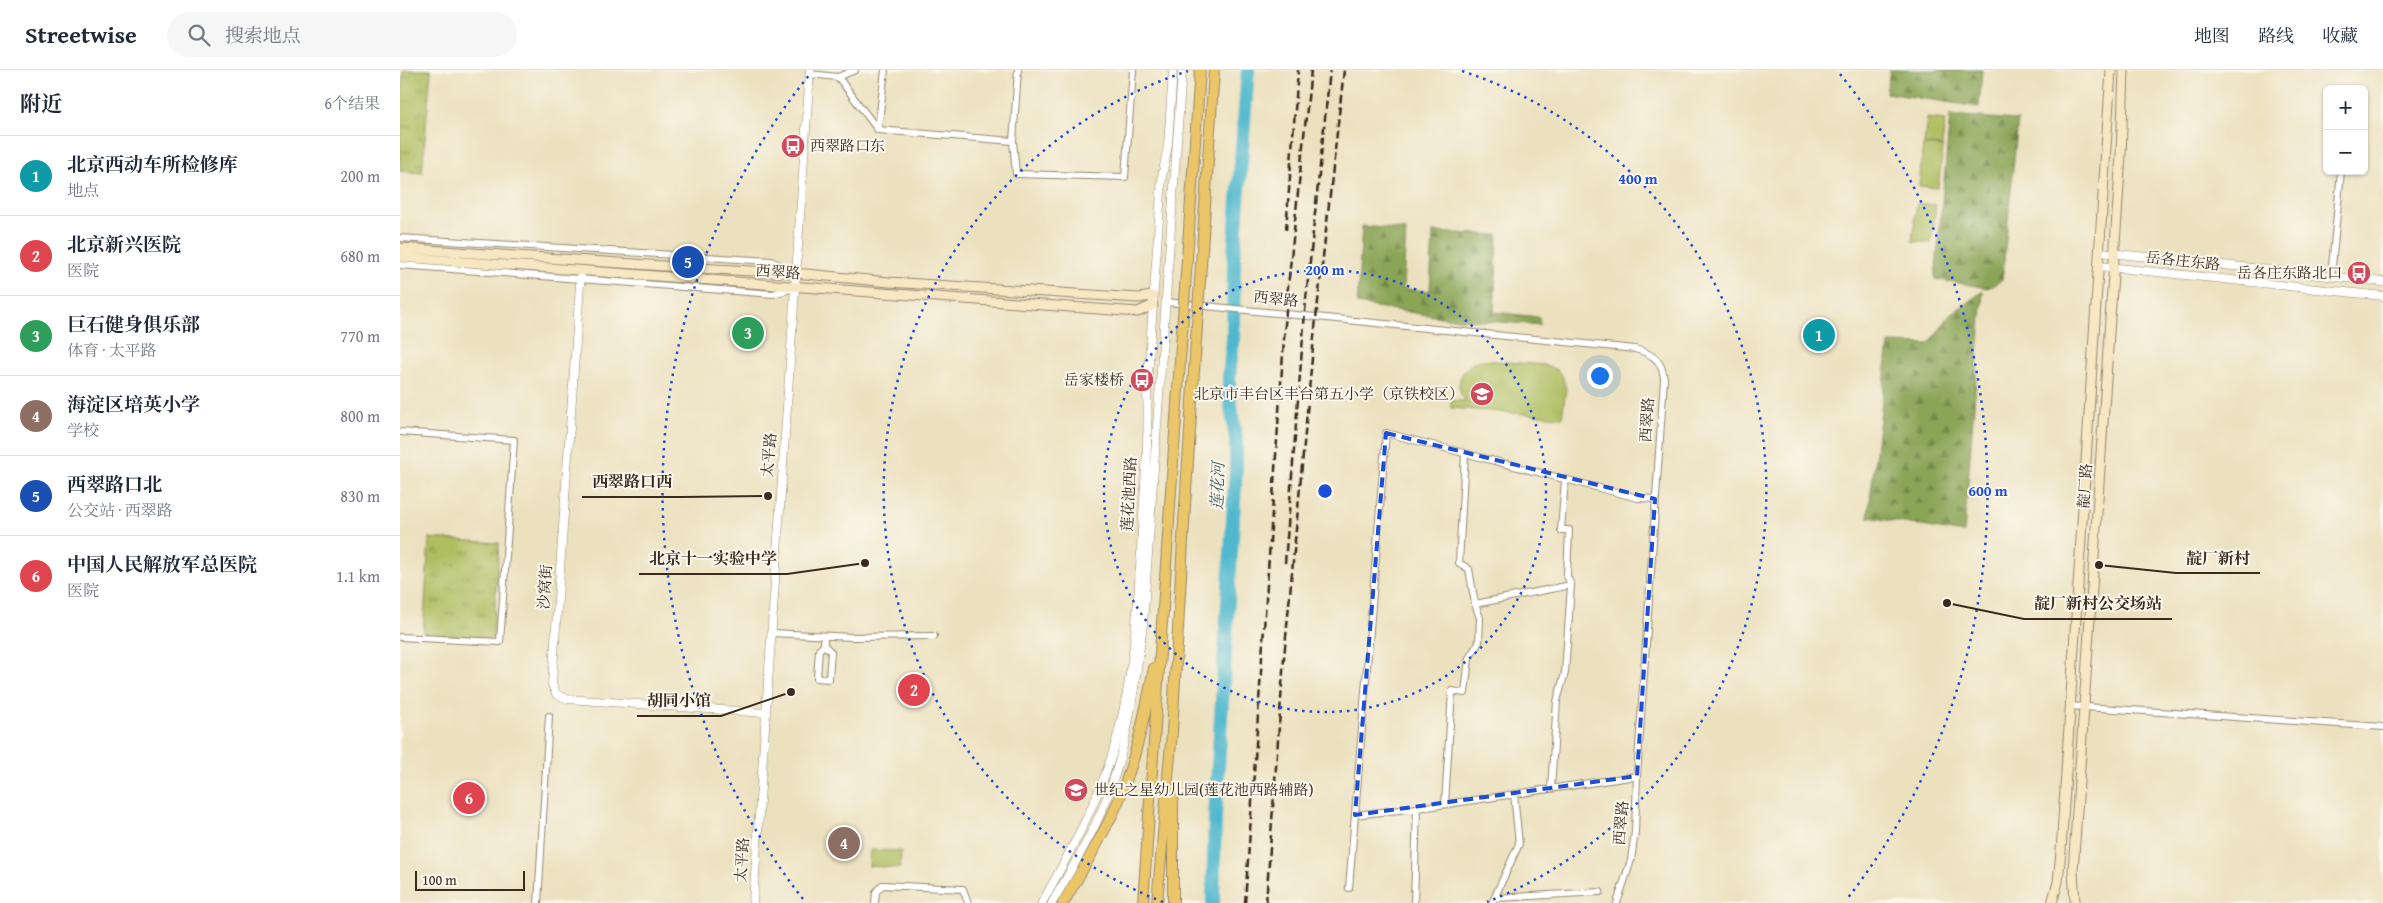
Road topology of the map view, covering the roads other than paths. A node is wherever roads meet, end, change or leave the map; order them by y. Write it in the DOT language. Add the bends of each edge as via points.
graph roads {
  1 [pos="855,70"];
  2 [pos="885,70"];
  3 [pos="1018,70"];
  4 [pos="1133,70"];
  5 [pos="1173,70"];
  6 [pos="1182,70"];
  7 [pos="1200,70"];
  8 [pos="1214,70"];
  9 [pos="2111,70"];
  10 [pos="2124,70"];
  11 [pos="810,72"];
  12 [pos="838,77"];
  13 [pos="878,130"];
  14 [pos="1014,141"];
  15 [pos="2341,175"];
  16 [pos="400,238"];
  17 [pos="400,248"];
  18 [pos="2100,252"];
  19 [pos="2114,253"];
  20 [pos="400,257"];
  21 [pos="400,265"];
  22 [pos="2099,266"];
  23 [pos="2114,267"];
  24 [pos="797,273"];
  25 [pos="580,275"];
  26 [pos="2331,276"];
  27 [pos="2383,282"];
  28 [pos="796,287"];
  29 [pos="2383,296"];
  30 [pos="1153,300"];
  31 [pos="1166,302"];
  32 [pos="400,432"];
  33 [pos="1465,454"];
  34 [pos="1566,480"];
  35 [pos="1655,499"];
  36 [pos="1571,585"];
  37 [pos="1475,604"];
  38 [pos="1162,627"];
  39 [pos="772,633"];
  40 [pos="824,636"];
  41 [pos="934,636"];
  42 [pos="400,637"];
  43 [pos="824,645"];
  44 [pos="2070,706"];
  45 [pos="2084,706"];
  46 [pos="766,713"];
  47 [pos="549,716"];
  48 [pos="2383,727"];
  49 [pos="1172,732"];
  50 [pos="1637,776"];
  51 [pos="1551,788"];
  52 [pos="1514,794"];
  53 [pos="1446,804"];
  54 [pos="1417,808"];
  55 [pos="1355,815"];
  56 [pos="1349,888"];
  57 [pos="1600,892"];
  58 [pos="1494,900"];
  59 [pos="538,903"];
  60 [pos="752,903"];
  61 [pos="875,903"];
  62 [pos="968,903"];
  63 [pos="1042,903"];
  64 [pos="1052,903"];
  65 [pos="1063,903"];
  66 [pos="1143,903"];
  67 [pos="1157,903"];
  68 [pos="1173,903"];
  69 [pos="1414,903"];
  70 [pos="1617,903"];
  71 [pos="2052,903"];
  72 [pos="2076,903"];
  1 -- 12 [label="street"];
  2 -- 13 [label="street"];
  3 -- 14 [label="street"];
  4 -- 14 [label="street" via="1125,177 1016,174"];
  5 -- 30 [label="street, 莲花池西路"];
  6 -- 31 [label="street, 莲花池西路"];
  7 -- 38 [label="highway, bridge"];
  8 -- 49 [label="highway, bridge"];
  9 -- 18 [label="main road"];
  10 -- 19 [label="main road, 靛厂路"];
  11 -- 12 [label="street"];
  11 -- 24 [label="street, 太平路"];
  12 -- 13 [label="street"];
  13 -- 14 [label="street"];
  15 -- 26 [label="street"];
  16 -- 24 [label="street" via="771,262"];
  17 -- 24 [label="main road, 西翠路"];
  18 -- 19 [label="street, 岳各庄东路"];
  18 -- 22 [label="main road"];
  19 -- 23 [label="main road, 靛厂路"];
  19 -- 26 [label="street, 岳各庄东路"];
  20 -- 25 [label="main road, 西翠路"];
  21 -- 25 [label="street"];
  22 -- 23 [label="street, 岳各庄东路"];
  22 -- 44 [label="main road"];
  23 -- 29 [label="street, 岳各庄东路"];
  23 -- 45 [label="main road, 靛厂路"];
  24 -- 28 [label="street, 太平路"];
  24 -- 30 [label="main road, 西翠路"];
  25 -- 28 [label="main road, 西翠路"];
  25 -- 46 [label="street, 沙窝街" via="552,684 556,694 567,699"];
  26 -- 27 [label="street, 岳各庄东路"];
  28 -- 30 [label="main road, 西翠路" via="1138,312"];
  28 -- 39 [label="street, 太平路"];
  30 -- 31 [label="street"];
  30 -- 63 [label="street, 莲花池西路" via="1140,579 1126,698 1098,794"];
  31 -- 35 [label="street, 西翠路" via="1635,349 1648,353 1660,363 1664,379"];
  31 -- 64 [label="street, 莲花池西路" via="1143,625 1128,727 1108,796 1085,846"];
  32 -- 42 [label="street" via="514,440 500,642"];
  33 -- 34 [label="street"];
  33 -- 37 [label="street" via="1459,563 1469,568"];
  33 -- 55 [label="street" via="1386,433"];
  34 -- 35 [label="street" via="1638,498"];
  34 -- 36 [label="street" via="1561,530 1569,530 1567,576"];
  35 -- 50 [label="street, 西翠路"];
  36 -- 37 [label="street"];
  36 -- 51 [label="street" via="1565,673 1557,701"];
  37 -- 53 [label="street" via="1480,618 1479,642 1469,658 1465,693 1452,691"];
  38 -- 65 [label="highway" via="1131,766 1118,802"];
  38 -- 66 [label="highway"];
  39 -- 40 [label="street"];
  39 -- 46 [label="street, 太平路"];
  40 -- 41 [label="street"];
  40 -- 43 [label="street"];
  43 -- 43 [label="street" via="819,650 817,678 829,679 831,652"];
  44 -- 45 [label="street"];
  44 -- 71 [label="main road" via="2061,851"];
  45 -- 48 [label="street"];
  45 -- 72 [label="main road, 靛厂路" via="2073,871"];
  46 -- 60 [label="street, 太平路"];
  47 -- 59 [label="street"];
  49 -- 67 [label="highway"];
  49 -- 68 [label="highway"];
  50 -- 51 [label="street"];
  50 -- 70 [label="street, 西翠路" via="1631,860"];
  51 -- 52 [label="street"];
  52 -- 53 [label="street"];
  52 -- 58 [label="street" via="1519,844"];
  53 -- 54 [label="street"];
  54 -- 55 [label="street"];
  54 -- 69 [label="street"];
  55 -- 56 [label="street"];
  57 -- 58 [label="street"];
  61 -- 62 [label="street" via="876,892 882,885 962,889"];
}
